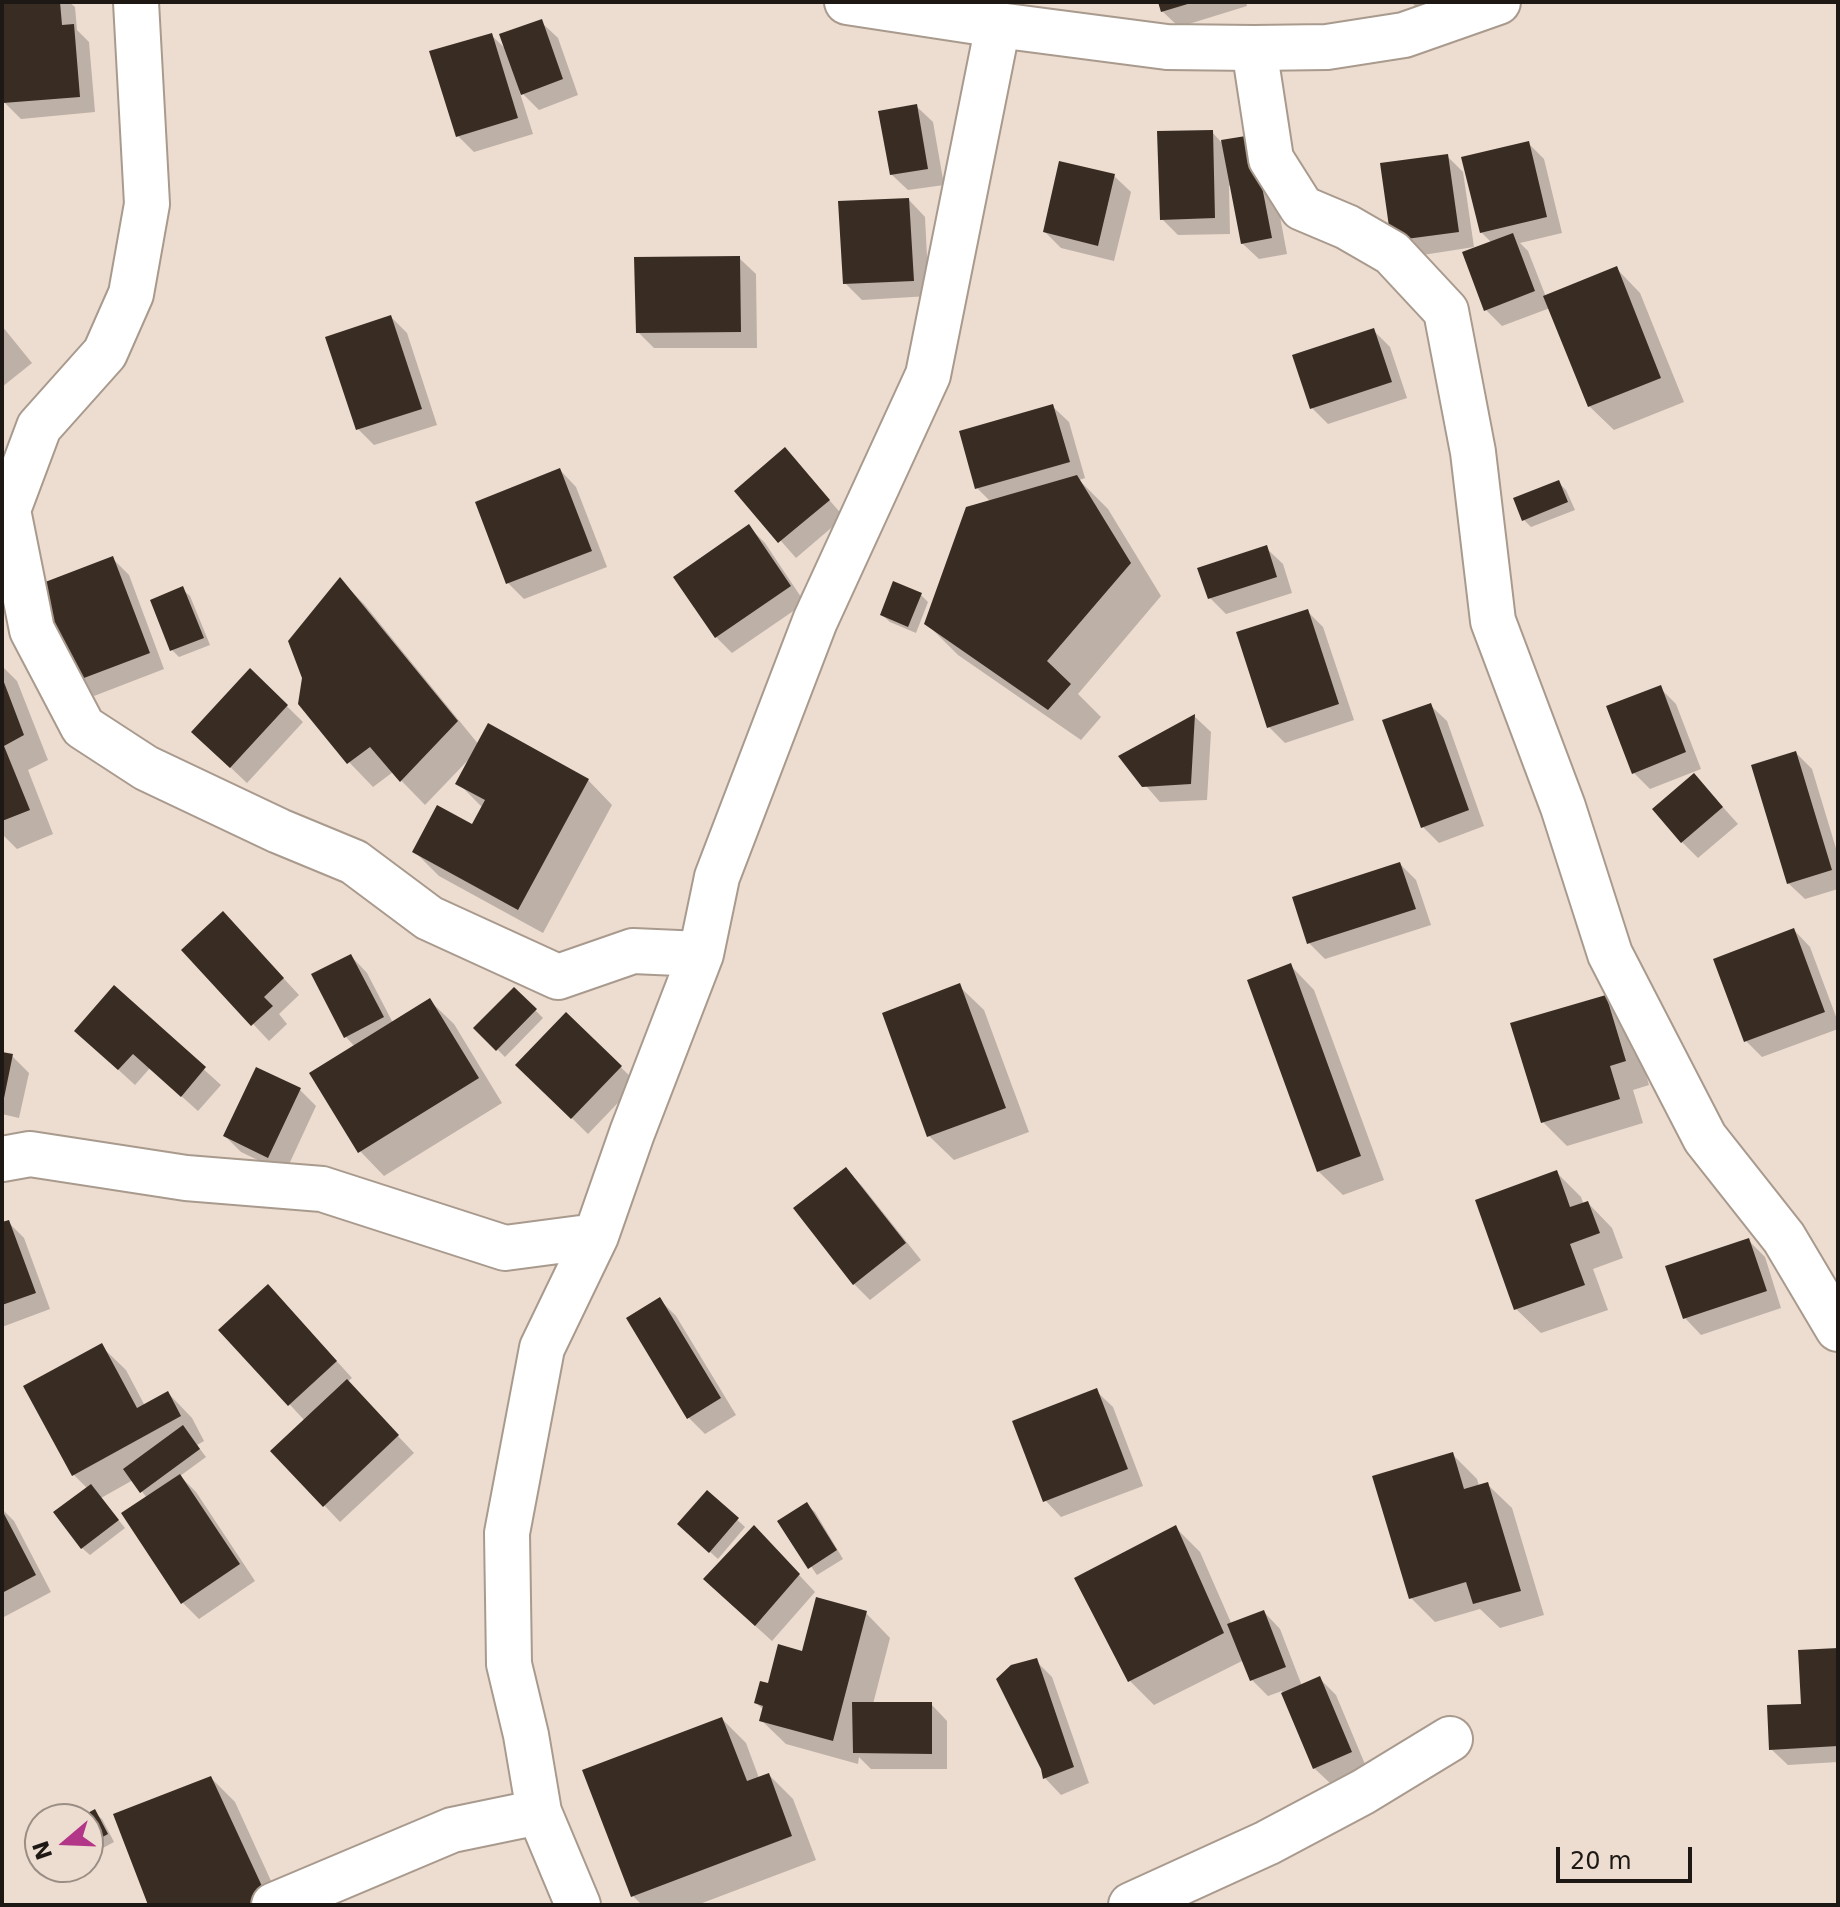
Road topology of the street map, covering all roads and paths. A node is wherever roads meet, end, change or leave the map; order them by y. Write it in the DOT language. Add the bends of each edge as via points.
graph roads {
  1 [pos="136,2"];
  2 [pos="847,2"];
  3 [pos="1498,2"];
  4 [pos="998,25"];
  5 [pos="1254,48"];
  6 [pos="701,954"];
  7 [pos="2,1159"];
  8 [pos="596,1236"];
  9 [pos="1838,1329"];
  10 [pos="1450,1739"];
  11 [pos="539,1812"];
  12 [pos="274,1905"];
  13 [pos="578,1905"];
  14 [pos="1131,1905"];
  1 -- 6 [label="street" via="147,204 131,294 105,353 39,427 8,510 32,630 83,727 146,768 354,862 429,918 558,977 633,951"];
  2 -- 4 [label="street"];
  3 -- 5 [label="street" via="1404,35 1327,47"];
  4 -- 5 [label="street" via="1167,47"];
  4 -- 6 [label="street" via="928,375 815,621 717,877"];
  5 -- 9 [label="street" via="1271,159 1302,208 1392,253 1446,311 1473,452 1493,621 1563,807 1610,954 1705,1138 1784,1238"];
  6 -- 8 [label="street"];
  7 -- 8 [label="street" via="30,1154 186,1178 322,1189 505,1248"];
  8 -- 11 [label="street" via="542,1348 507,1533 509,1664"];
  10 -- 14 [label="street" via="1267,1843"];
  11 -- 12 [label="street" via="452,1830"];
  11 -- 13 [label="street"];
}
